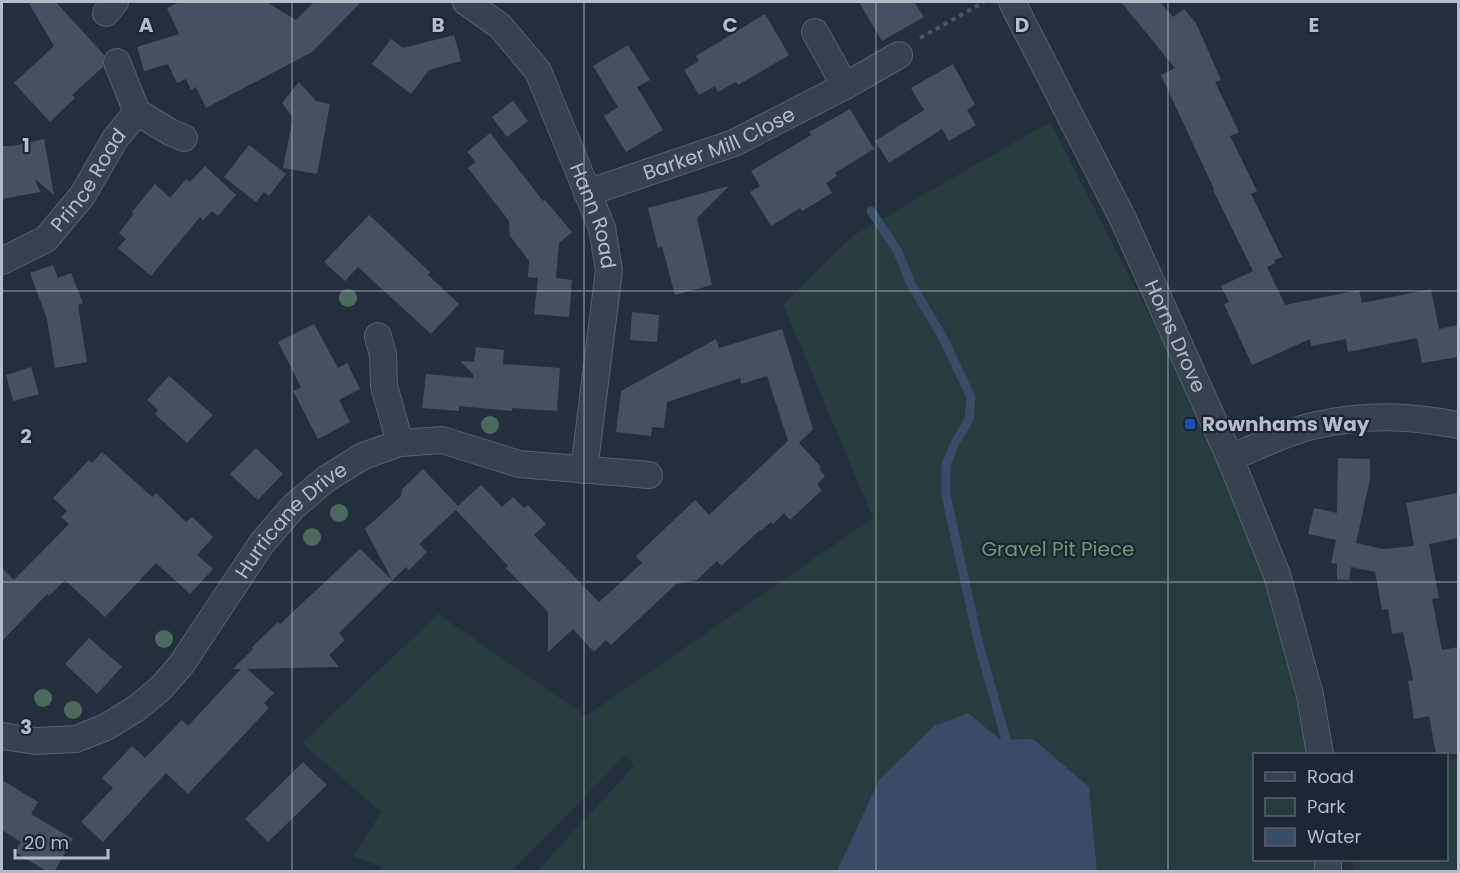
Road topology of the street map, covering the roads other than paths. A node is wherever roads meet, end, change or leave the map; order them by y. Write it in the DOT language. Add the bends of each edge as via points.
graph roads {
  1 [pos="466,2"];
  2 [pos="1012,2"];
  3 [pos="815,32"];
  4 [pos="899,55"];
  5 [pos="117,62"];
  6 [pos="845,86"];
  7 [pos="137,112"];
  8 [pos="184,138"];
  9 [pos="587,193"];
  10 [pos="2,261"];
  11 [pos="378,336"];
  12 [pos="1458,425"];
  13 [pos="400,443"];
  14 [pos="1230,458"];
  15 [pos="584,470"];
  16 [pos="649,476"];
  17 [pos="2,736"];
  18 [pos="1320,753"];
  1 -- 9 [label="street, Hann Road" via="500,26 538,71"];
  2 -- 14 [label="street, Horns Drove" via="1124,219"];
  3 -- 6 [label="street"];
  4 -- 6 [label="street, Barker Mill Close"];
  5 -- 7 [label="street, Prince Road"];
  6 -- 9 [label="street, Barker Mill Close" via="734,143"];
  7 -- 8 [label="street, Prince Road"];
  7 -- 10 [label="street, Prince Road" via="115,139 82,196 46,239"];
  9 -- 15 [label="street, Hann Road" via="602,228 609,270"];
  11 -- 13 [label="street" via="384,386"];
  12 -- 14 [label="street" via="1419,417 1359,417 1310,426"];
  13 -- 15 [label="street, Hurricane Drive" via="442,440 519,464"];
  13 -- 17 [label="street, Hurricane Drive" via="363,456 326,479 293,507 262,543 181,665 136,708 106,727 76,739 36,741"];
  14 -- 18 [label="street, Horns Drove" via="1277,575 1310,695"];
  15 -- 16 [label="street, Hurricane Drive"];
}
